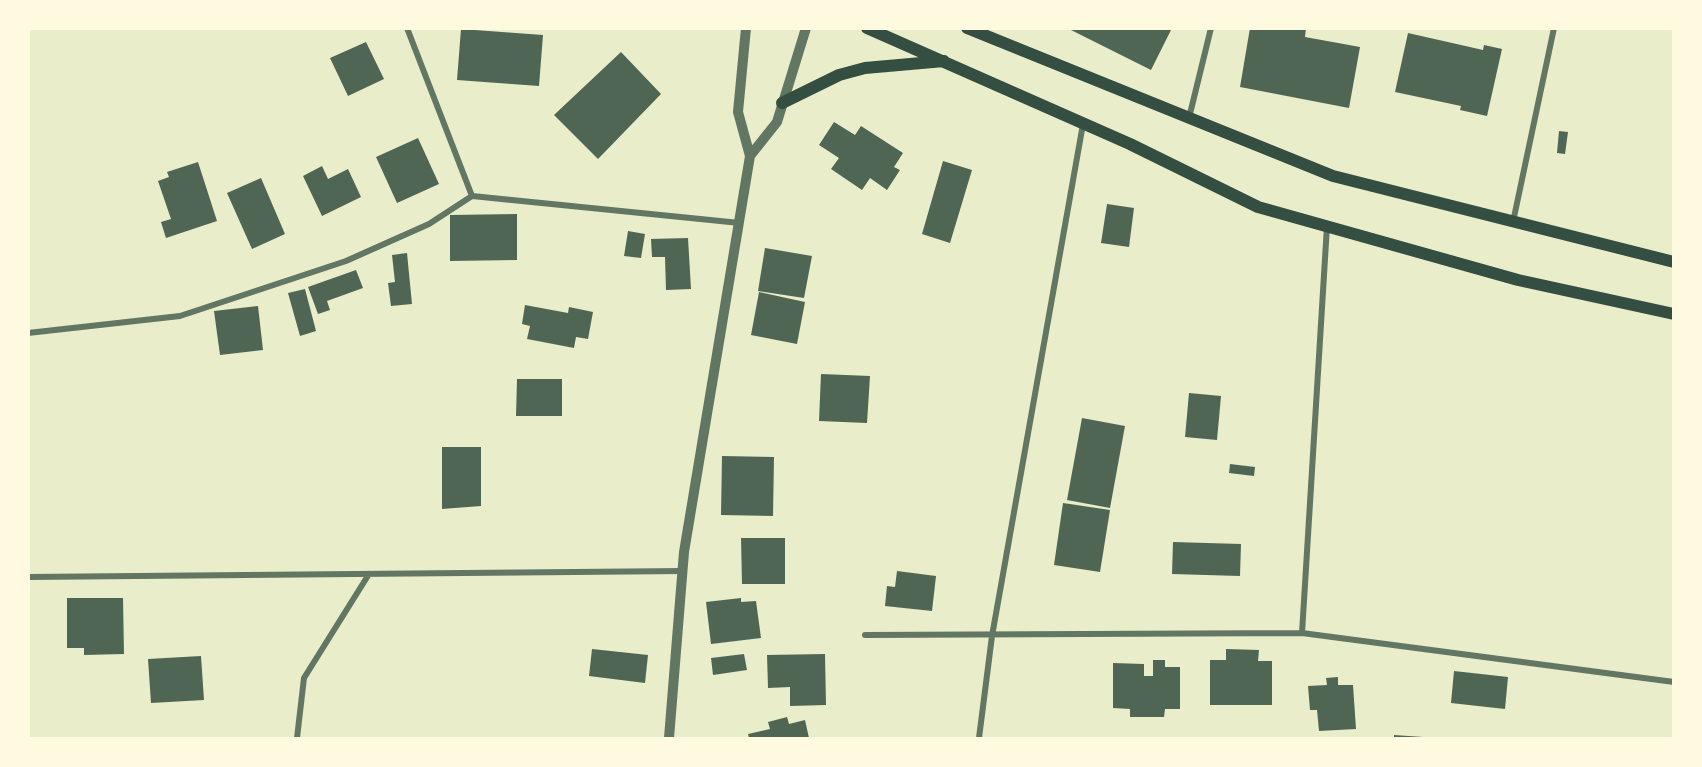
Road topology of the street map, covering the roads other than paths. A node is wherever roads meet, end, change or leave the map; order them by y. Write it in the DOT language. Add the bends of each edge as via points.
graph roads {
  1 [pos="407,28"];
  2 [pos="746,28"];
  3 [pos="806,28"];
  4 [pos="867,28"];
  5 [pos="967,28"];
  6 [pos="1210,28"];
  7 [pos="1554,28"];
  8 [pos="945,61"];
  9 [pos="782,103"];
  10 [pos="1189,118"];
  11 [pos="1083,124"];
  12 [pos="750,156"];
  13 [pos="472,196"];
  14 [pos="1513,222"];
  15 [pos="740,223"];
  16 [pos="1327,226"];
  17 [pos="1674,262"];
  18 [pos="1674,314"];
  19 [pos="28,333"];
  20 [pos="683,571"];
  21 [pos="369,574"];
  22 [pos="28,577"];
  23 [pos="1302,633"];
  24 [pos="865,635"];
  25 [pos="992,636"];
  26 [pos="1674,682"];
  27 [pos="297,738"];
  28 [pos="669,738"];
  29 [pos="979,738"];
  1 -- 13 [label="street"];
  2 -- 12 [label="street" via="738,112"];
  3 -- 9 [label="street"];
  4 -- 8 [label="main road"];
  5 -- 10 [label="main road"];
  6 -- 10 [label="street"];
  7 -- 14 [label="street"];
  8 -- 9 [label="main road" via="856,70"];
  8 -- 11 [label="main road"];
  9 -- 12 [label="street" via="777,122"];
  10 -- 14 [label="main road" via="1334,176"];
  11 -- 16 [label="main road" via="1258,207"];
  11 -- 25 [label="street"];
  12 -- 15 [label="street"];
  13 -- 15 [label="street"];
  13 -- 19 [label="street" via="429,224 346,261 180,316"];
  14 -- 17 [label="main road"];
  15 -- 20 [label="street"];
  16 -- 18 [label="main road" via="1518,280"];
  16 -- 23 [label="street"];
  20 -- 21 [label="street"];
  20 -- 28 [label="street"];
  21 -- 22 [label="street"];
  21 -- 27 [label="street" via="304,678"];
  23 -- 25 [label="street"];
  23 -- 26 [label="street"];
  24 -- 25 [label="street"];
  25 -- 29 [label="street"];
}
